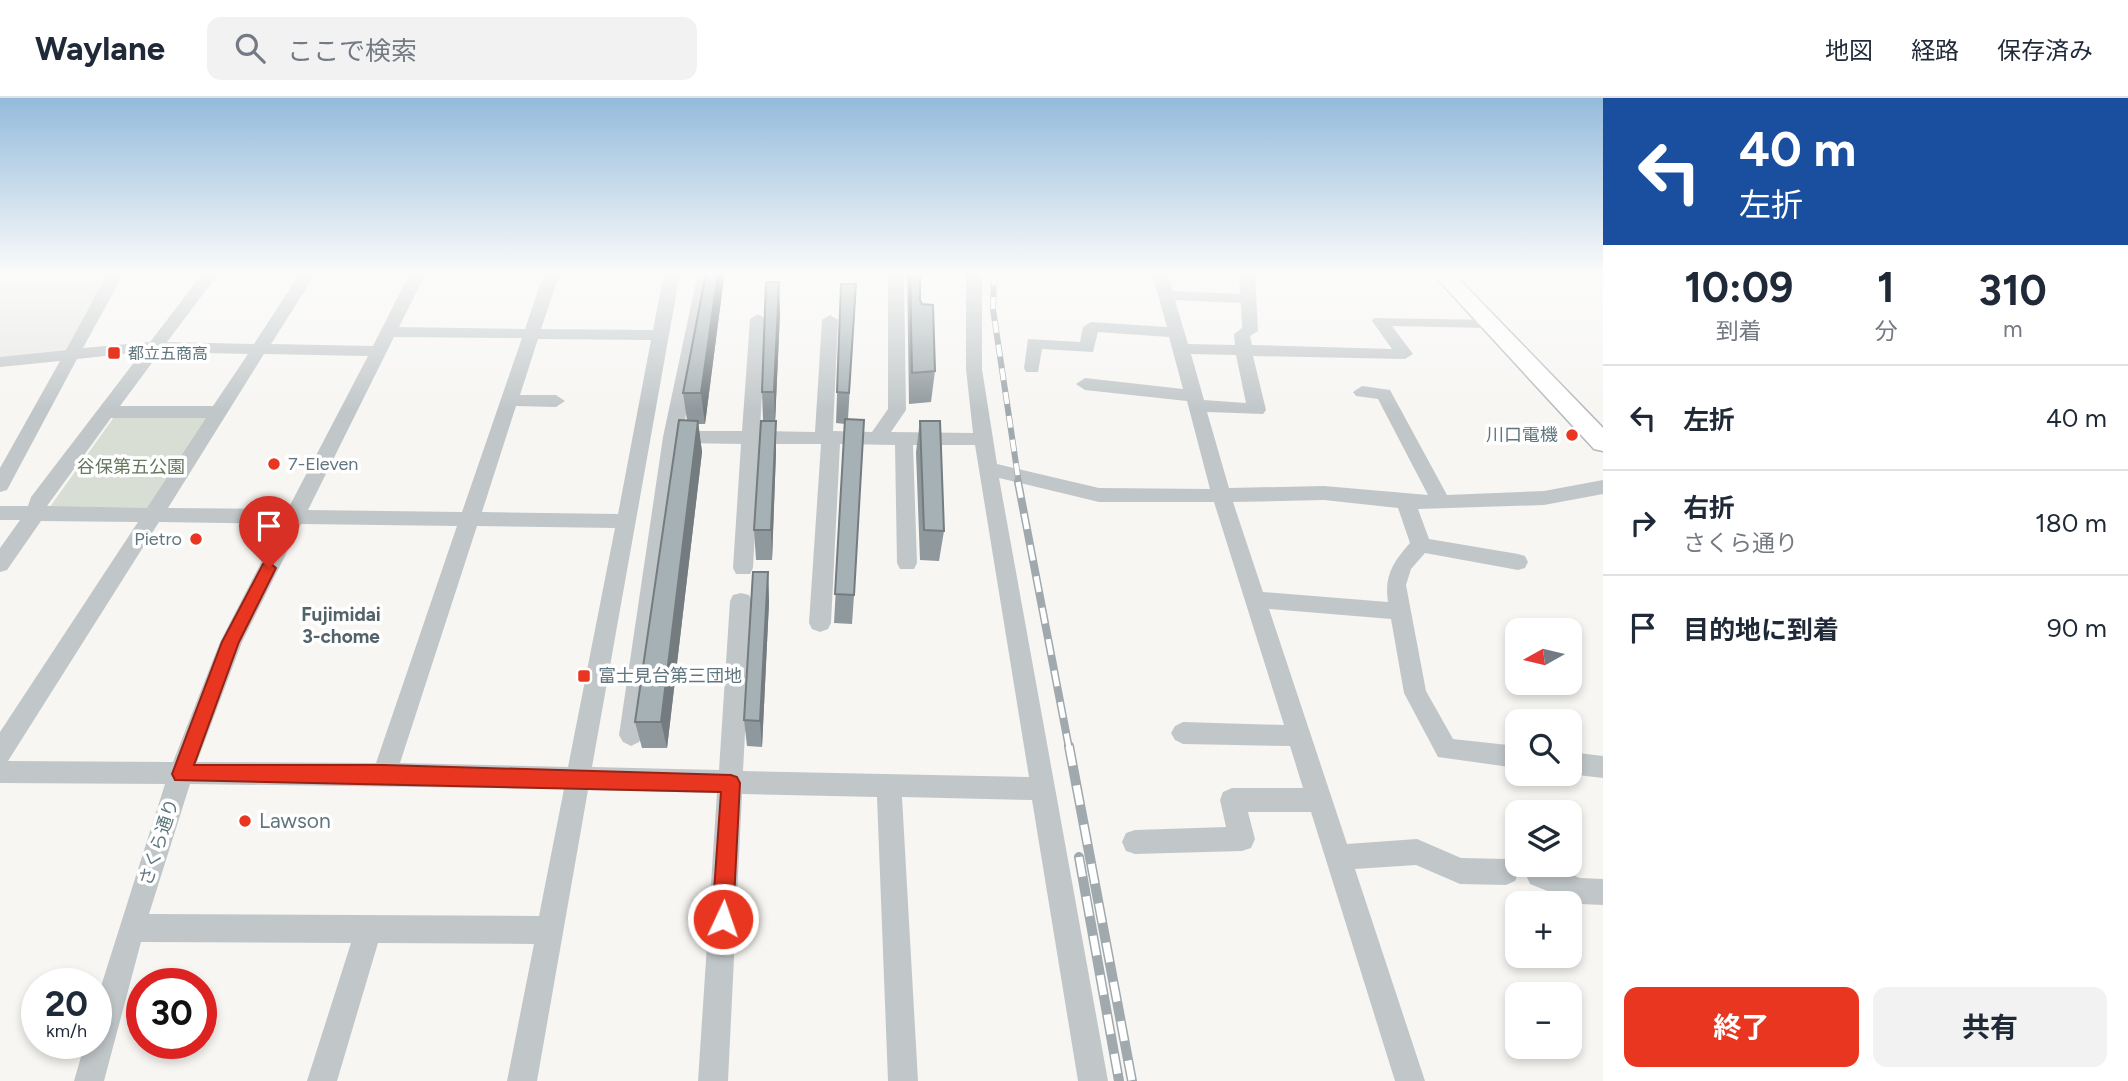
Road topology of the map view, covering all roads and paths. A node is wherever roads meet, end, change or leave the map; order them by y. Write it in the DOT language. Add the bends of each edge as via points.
graph roads {
  1 [pos="91,319"];
  2 [pos="177,319"];
  3 [pos="279,319"];
  4 [pos="395,319"];
  5 [pos="537,319"];
  6 [pos="664,319"];
  7 [pos="695,319"];
  8 [pos="758,319"];
  9 [pos="896,319"];
  10 [pos="974,319"];
  11 [pos="1173,319"];
  12 [pos="1250,319"];
  13 [pos="1483,319"];
  14 [pos="830,320"];
  15 [pos="1487,323"];
  16 [pos="388,332"];
  17 [pos="532,334"];
  18 [pos="661,335"];
  19 [pos="1179,340"];
  20 [pos="156,348"];
  21 [pos="259,350"];
  22 [pos="379,351"];
  23 [pos="1245,352"];
  24 [pos="72,354"];
  25 [pos="0,362"];
  26 [pos="1032,368"];
  27 [pos="1085,384"];
  28 [pos="1362,392"];
  29 [pos="509,400"];
  30 [pos="556,401"];
  31 [pos="1195,401"];
  32 [pos="107,412"];
  33 [pos="219,412"];
  34 [pos="751,436"];
  35 [pos="642,437"];
  36 [pos="673,437"];
  37 [pos="828,437"];
  38 [pos="877,438"];
  39 [pos="904,438"];
  40 [pos="982,439"];
  41 [pos="1603,443"];
  42 [pos="989,469"];
  43 [pos="0,485"];
  44 [pos="1603,487"];
  45 [pos="1221,494"];
  46 [pos="1405,502"];
  47 [pos="1441,502"];
  48 [pos="0,513"];
  49 [pos="36,513"];
  50 [pos="151,517"];
  51 [pos="294,519"];
  52 [pos="469,520"];
  53 [pos="626,522"];
  54 [pos="1420,545"];
  55 [pos="1518,562"];
  56 [pos="907,563"];
  57 [pos="0,564"];
  58 [pos="743,568"];
  59 [pos="1255,600"];
  60 [pos="741,601"];
  61 [pos="1400,611"];
  62 [pos="820,623"];
  63 [pos="1183,733"];
  64 [pos="631,735"];
  65 [pos="1299,736"];
  66 [pos="0,753"];
  67 [pos="1505,756"];
  68 [pos="1582,764"];
  69 [pos="1603,767"];
  70 [pos="0,772"];
  71 [pos="181,774"];
  72 [pos="384,774"];
  73 [pos="579,778"];
  74 [pos="731,783"];
  75 [pos="889,786"];
  76 [pos="1041,789"];
  77 [pos="1320,800"];
  78 [pos="1135,842"];
  79 [pos="1338,857"];
  80 [pos="1505,872"];
  81 [pos="1544,877"];
  82 [pos="1603,892"];
  83 [pos="131,928"];
  84 [pos="368,930"];
  85 [pos="550,930"];
  86 [pos="89,1081"];
  87 [pos="322,1081"];
  88 [pos="522,1081"];
  89 [pos="713,1081"];
  90 [pos="904,1081"];
  91 [pos="1093,1081"];
  92 [pos="1410,1081"];
  1 -- 24 [label="street"];
  2 -- 20 [label="street"];
  3 -- 21 [label="street"];
  4 -- 16 [label="street, さくら通り"];
  5 -- 17 [label="street"];
  6 -- 18 [label="street"];
  7 -- 36 [label="street"];
  8 -- 34 [label="street"];
  9 -- 38 [label="street" via="897,410"];
  10 -- 40 [label="street"];
  11 -- 19 [label="street"];
  12 -- 23 [label="street" via="1250,331 1242,334"];
  13 -- 15 [label="main road"];
  14 -- 37 [label="street"];
  15 -- 23 [label="street" via="1380,321 1405,354"];
  15 -- 41 [label="main road"];
  16 -- 17 [label="street"];
  16 -- 22 [label="street, さくら通り"];
  17 -- 18 [label="street"];
  17 -- 29 [label="street"];
  18 -- 35 [label="street"];
  19 -- 23 [label="street"];
  19 -- 26 [label="street" via="1091,327 1087,348 1034,343"];
  19 -- 31 [label="street"];
  20 -- 21 [label="street"];
  20 -- 24 [label="street"];
  20 -- 32 [label="street"];
  21 -- 22 [label="street"];
  21 -- 33 [label="street"];
  22 -- 51 [label="street, さくら通り"];
  23 -- 31 [label="street" via="1257,410"];
  24 -- 25 [label="street"];
  24 -- 43 [label="street"];
  27 -- 31 [label="street"];
  28 -- 47 [label="street" via="1384,394"];
  29 -- 30 [label="street"];
  29 -- 52 [label="street"];
  31 -- 45 [label="street"];
  32 -- 33 [label="street"];
  32 -- 49 [label="street" via="38,502"];
  33 -- 50 [label="street"];
  34 -- 36 [label="street"];
  34 -- 37 [label="street"];
  34 -- 58 [label="street"];
  35 -- 36 [label="street"];
  35 -- 53 [label="street"];
  36 -- 64 [label="street"];
  37 -- 38 [label="street"];
  37 -- 62 [label="street"];
  38 -- 39 [label="street"];
  39 -- 40 [label="street"];
  39 -- 56 [label="street"];
  40 -- 42 [label="street"];
  42 -- 45 [label="street" via="1099,495"];
  42 -- 76 [label="street"];
  44 -- 47 [label="street" via="1544,498"];
  45 -- 46 [label="street" via="1324,493"];
  45 -- 59 [label="street"];
  46 -- 47 [label="street"];
  46 -- 54 [label="street"];
  48 -- 49 [label="street"];
  49 -- 50 [label="street"];
  49 -- 57 [label="street"];
  50 -- 51 [label="street"];
  50 -- 66 [label="street"];
  51 -- 52 [label="street"];
  51 -- 71 [label="street, さくら通り" via="230,642"];
  52 -- 53 [label="street"];
  52 -- 72 [label="street"];
  53 -- 73 [label="street"];
  54 -- 55 [label="street"];
  54 -- 61 [label="street" via="1402,566 1396,585"];
  59 -- 61 [label="street"];
  59 -- 65 [label="street"];
  60 -- 74 [label="street"];
  61 -- 67 [label="street" via="1415,693 1446,749"];
  63 -- 65 [label="street"];
  65 -- 77 [label="street"];
  68 -- 69 [label="street"];
  70 -- 71 [label="street"];
  71 -- 72 [label="street"];
  71 -- 83 [label="street, さくら通り"];
  72 -- 73 [label="street"];
  73 -- 74 [label="street"];
  73 -- 85 [label="street"];
  74 -- 75 [label="street"];
  74 -- 89 [label="street"];
  75 -- 76 [label="street"];
  75 -- 90 [label="street"];
  76 -- 91 [label="street"];
  77 -- 78 [label="street" via="1232,800 1242,839"];
  77 -- 79 [label="street"];
  79 -- 80 [label="street" via="1418,852 1460,872"];
  79 -- 92 [label="street"];
  81 -- 82 [label="street" via="1580,891"];
  83 -- 84 [label="street"];
  83 -- 86 [label="street, さくら通り"];
  84 -- 85 [label="street"];
  84 -- 87 [label="street"];
  85 -- 88 [label="street"];
}
